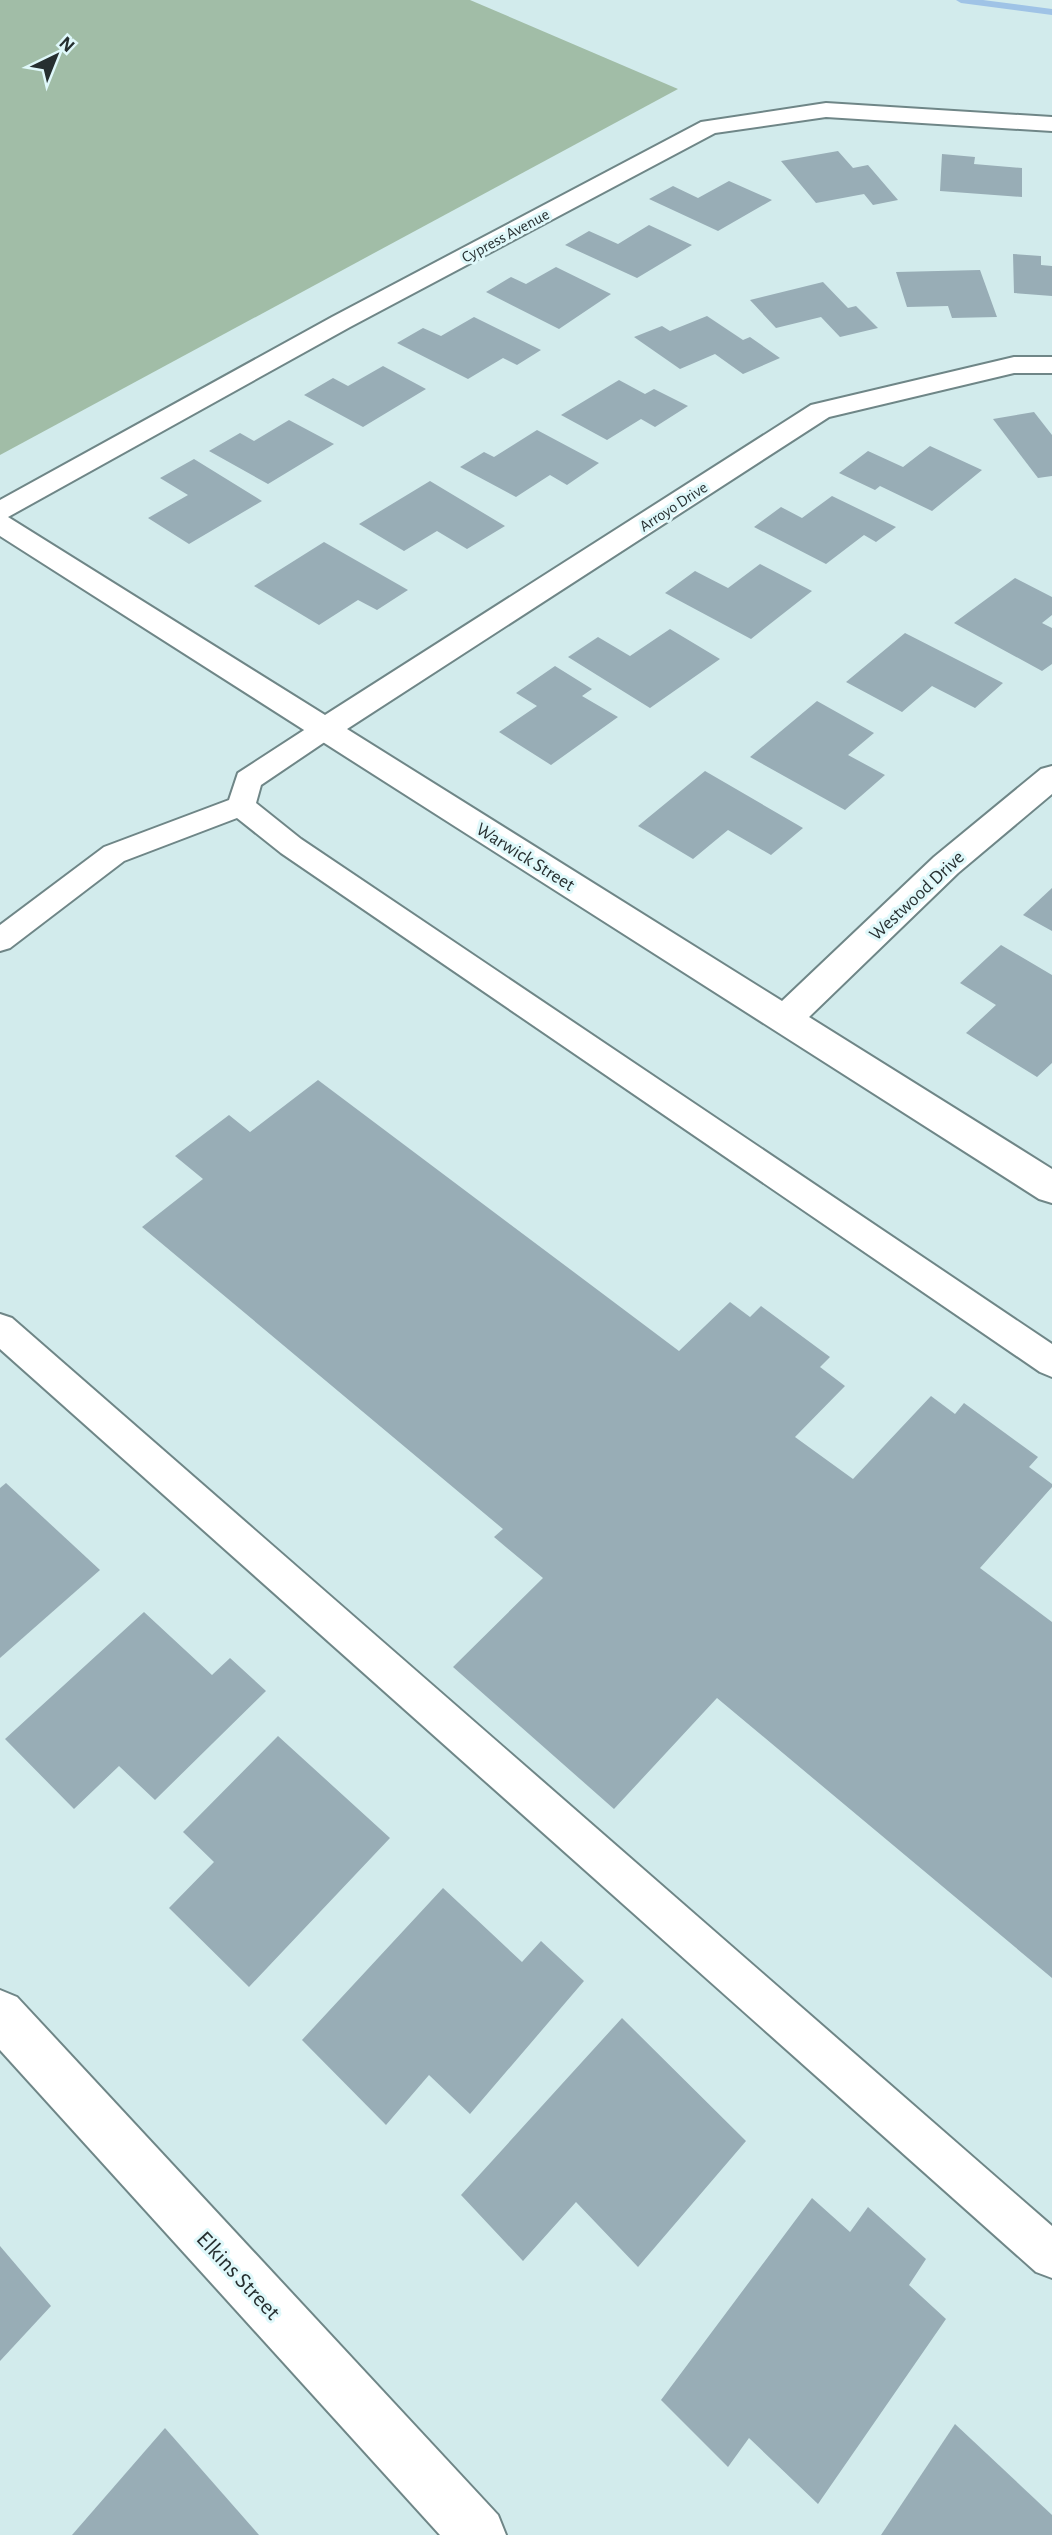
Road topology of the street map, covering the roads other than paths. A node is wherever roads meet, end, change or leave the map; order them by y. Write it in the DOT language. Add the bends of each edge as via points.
graph roads {
  1 [pos="1052,124"];
  2 [pos="1052,365"];
  3 [pos="0,512"];
  4 [pos="0,524"];
  5 [pos="325,729"];
  6 [pos="1052,777"];
  7 [pos="241,806"];
  8 [pos="0,940"];
  9 [pos="785,1019"];
  10 [pos="1052,1188"];
  11 [pos="0,1328"];
  12 [pos="1052,1362"];
  13 [pos="0,2014"];
  14 [pos="1052,2256"];
  15 [pos="478,2535"];
  1 -- 3 [label="street, Cypress Avenue" via="826,110 709,127 341,321"];
  2 -- 5 [label="street, Arroyo Drive" via="1014,365 820,411"];
  4 -- 5 [label="street, Warwick Street"];
  5 -- 7 [label="lane" via="248,780"];
  5 -- 9 [label="street, Warwick Street"];
  6 -- 9 [label="street, Westwood Drive" via="946,865"];
  7 -- 8 [label="lane" via="114,854"];
  7 -- 12 [label="lane" via="291,846"];
  9 -- 10 [label="street, Warwick Street"];
  11 -- 14 [label="lane"];
  13 -- 15 [label="street, Elkins Street"];
}
